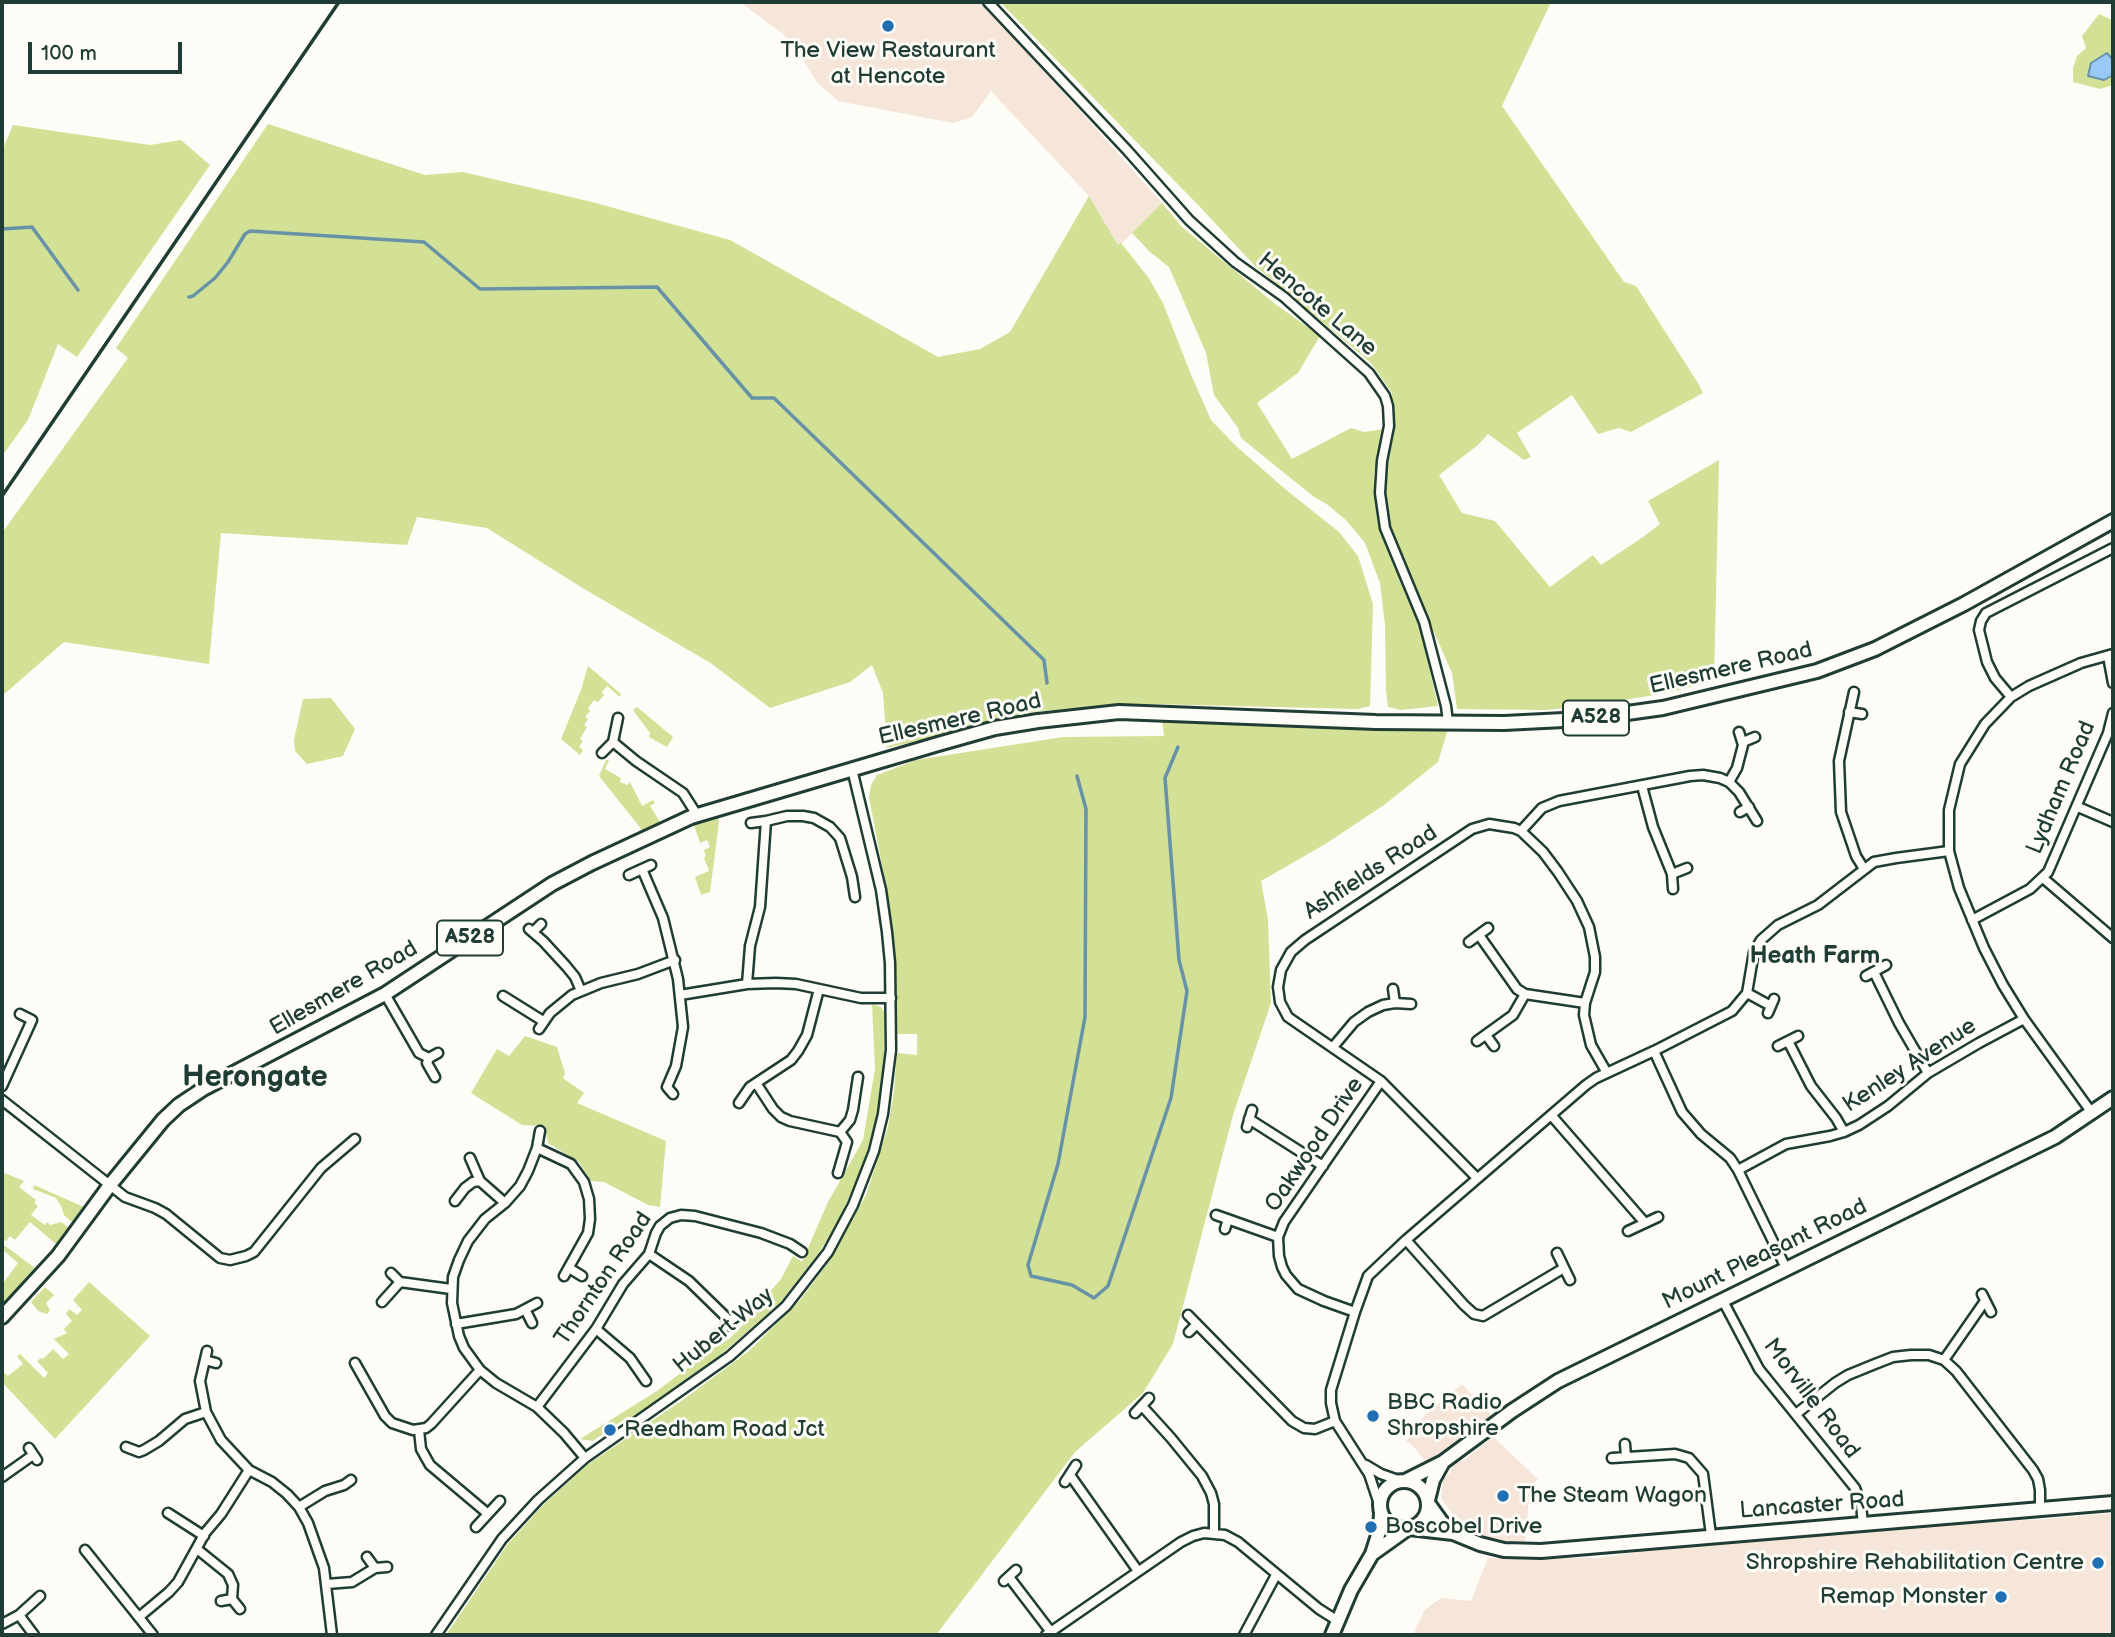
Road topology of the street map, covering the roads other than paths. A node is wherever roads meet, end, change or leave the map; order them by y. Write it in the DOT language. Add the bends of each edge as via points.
graph roads {
  1 [pos="988,2"];
  2 [pos="2113,522"];
  3 [pos="2113,549"];
  4 [pos="2111,655"];
  5 [pos="2113,683"];
  6 [pos="1854,692"];
  7 [pos="2011,697"];
  8 [pos="1849,712"];
  9 [pos="2113,713"];
  10 [pos="1862,714"];
  11 [pos="618,718"];
  12 [pos="1448,722"];
  13 [pos="1739,732"];
  14 [pos="2111,734"];
  15 [pos="1755,737"];
  16 [pos="1743,741"];
  17 [pos="613,742"];
  18 [pos="602,753"];
  19 [pos="852,769"];
  20 [pos="1729,782"];
  21 [pos="1642,786"];
  22 [pos="1749,807"];
  23 [pos="2077,807"];
  24 [pos="1740,813"];
  25 [pos="697,815"];
  26 [pos="766,821"];
  27 [pos="1757,821"];
  28 [pos="2113,822"];
  29 [pos="751,823"];
  30 [pos="1521,831"];
  31 [pos="1949,851"];
  32 [pos="651,865"];
  33 [pos="1687,868"];
  34 [pos="642,869"];
  35 [pos="1864,869"];
  36 [pos="1672,874"];
  37 [pos="629,875"];
  38 [pos="2043,878"];
  39 [pos="1673,889"];
  40 [pos="855,897"];
  41 [pos="1972,920"];
  42 [pos="541,924"];
  43 [pos="1488,929"];
  44 [pos="1479,935"];
  45 [pos="2113,938"];
  46 [pos="1469,942"];
  47 [pos="675,960"];
  48 [pos="1886,965"];
  49 [pos="747,984"];
  50 [pos="819,989"];
  51 [pos="1393,989"];
  52 [pos="581,990"];
  53 [pos="1747,993"];
  54 [pos="385,994"];
  55 [pos="1525,994"];
  56 [pos="680,995"];
  57 [pos="503,996"];
  58 [pos="891,998"];
  59 [pos="1395,1003"];
  60 [pos="1585,1003"];
  61 [pos="1411,1004"];
  62 [pos="1771,1006"];
  63 [pos="20,1014"];
  64 [pos="2024,1019"];
  65 [pos="32,1020"];
  66 [pos="42,1025"];
  67 [pos="1486,1035"];
  68 [pos="1798,1036"];
  69 [pos="1477,1041"];
  70 [pos="1788,1041"];
  71 [pos="1494,1045"];
  72 [pos="1778,1046"];
  73 [pos="1333,1047"];
  74 [pos="1654,1051"];
  75 [pos="438,1053"];
  76 [pos="429,1058"];
  77 [pos="1607,1073"];
  78 [pos="1928,1073"];
  79 [pos="435,1077"];
  80 [pos="858,1077"];
  81 [pos="1381,1081"];
  82 [pos="756,1083"];
  83 [pos="2,1086"];
  84 [pos="673,1094"];
  85 [pos="2113,1098"];
  86 [pos="2,1100"];
  87 [pos="739,1103"];
  88 [pos="2092,1113"];
  89 [pos="1551,1115"];
  90 [pos="1249,1119"];
  91 [pos="540,1130"];
  92 [pos="840,1132"];
  93 [pos="1844,1132"];
  94 [pos="355,1139"];
  95 [pos="537,1148"];
  96 [pos="470,1157"];
  97 [pos="1322,1166"];
  98 [pos="1738,1170"];
  99 [pos="838,1173"];
  100 [pos="1477,1178"];
  101 [pos="480,1181"];
  102 [pos="110,1185"];
  103 [pos="454,1201"];
  104 [pos="505,1203"];
  105 [pos="1216,1215"];
  106 [pos="1658,1217"];
  107 [pos="1228,1219"];
  108 [pos="1645,1223"];
  109 [pos="1224,1229"];
  110 [pos="1628,1231"];
  111 [pos="1278,1237"];
  112 [pos="1406,1240"];
  113 [pos="802,1252"];
  114 [pos="1557,1253"];
  115 [pos="649,1254"];
  116 [pos="1564,1268"];
  117 [pos="1786,1268"];
  118 [pos="391,1273"];
  119 [pos="582,1276"];
  120 [pos="1570,1280"];
  121 [pos="400,1282"];
  122 [pos="451,1289"];
  123 [pos="1722,1299"];
  124 [pos="382,1302"];
  125 [pos="537,1303"];
  126 [pos="748,1308"];
  127 [pos="526,1311"];
  128 [pos="1355,1312"];
  129 [pos="1991,1312"];
  130 [pos="1188,1315"];
  131 [pos="2,1317"];
  132 [pos="730,1321"];
  133 [pos="532,1323"];
  134 [pos="456,1324"];
  135 [pos="1197,1324"];
  136 [pos="596,1329"];
  137 [pos="1189,1332"];
  138 [pos="715,1338"];
  139 [pos="1944,1360"];
  140 [pos="216,1363"];
  141 [pos="355,1363"];
  142 [pos="480,1370"];
  143 [pos="646,1381"];
  144 [pos="1149,1398"];
  145 [pos="537,1407"];
  146 [pos="206,1412"];
  147 [pos="1796,1414"];
  148 [pos="1335,1420"];
  149 [pos="419,1430"];
  150 [pos="1625,1444"];
  151 [pos="127,1447"];
  152 [pos="33,1455"];
  153 [pos="1626,1457"];
  154 [pos="585,1458"];
  155 [pos="1612,1458"];
  156 [pos="1443,1462"];
  157 [pos="1363,1463"];
  158 [pos="1076,1465"];
  159 [pos="249,1470"];
  160 [pos="2,1477"];
  161 [pos="1403,1481"];
  162 [pos="347,1486"];
  163 [pos="500,1501"];
  164 [pos="1427,1502"];
  165 [pos="2113,1503"];
  166 [pos="299,1507"];
  167 [pos="2040,1511"];
  168 [pos="1381,1512"];
  169 [pos="168,1513"];
  170 [pos="487,1513"];
  171 [pos="1863,1524"];
  172 [pos="476,1527"];
  173 [pos="1408,1528"];
  174 [pos="1214,1533"];
  175 [pos="1453,1533"];
  176 [pos="1712,1535"];
  177 [pos="204,1536"];
  178 [pos="197,1549"];
  179 [pos="85,1550"];
  180 [pos="1371,1554"];
  181 [pos="367,1557"];
  182 [pos="387,1567"];
  183 [pos="375,1568"];
  184 [pos="1138,1570"];
  185 [pos="1276,1575"];
  186 [pos="1009,1576"];
  187 [pos="327,1584"];
  188 [pos="40,1596"];
  189 [pos="232,1599"];
  190 [pos="221,1601"];
  191 [pos="240,1609"];
  192 [pos="19,1615"];
  193 [pos="139,1617"];
  194 [pos="1338,1621"];
  195 [pos="2,1624"];
  196 [pos="1048,1634"];
  197 [pos="34,1635"];
  198 [pos="153,1635"];
  199 [pos="332,1635"];
  200 [pos="436,1635"];
  201 [pos="1244,1635"];
  202 [pos="1332,1635"];
  1 -- 12 [label="street, Hencote Lane" via="1189,220 1342,348 1385,396 1389,426 1380,493 1385,528 1424,622"];
  2 -- 12 [label="main road, Ellesmere Road / A528" via="1920,627 1817,671 1663,708 1584,719"];
  3 -- 7 [label="street" via="1986,613 1979,630 1987,662"];
  4 -- 5 [label="street"];
  4 -- 7 [label="street" via="2072,667"];
  6 -- 8 [label="street"];
  7 -- 31 [label="street" via="1985,724 1960,764 1949,810"];
  8 -- 10 [label="street"];
  8 -- 35 [label="street" via="1839,761 1841,811"];
  9 -- 14 [label="street, Lydham Road"];
  11 -- 17 [label="street"];
  12 -- 19 [label="main road, Ellesmere Road / A528" via="1119,712 995,729"];
  13 -- 16 [label="street"];
  14 -- 23 [label="street, Lydham Road"];
  15 -- 16 [label="street"];
  16 -- 20 [label="street"];
  17 -- 18 [label="street"];
  17 -- 25 [label="street" via="683,793"];
  19 -- 25 [label="main road, Ellesmere Road / A528"];
  19 -- 58 [label="street, Hubert Way" via="881,890"];
  20 -- 21 [label="street" via="1703,775"];
  20 -- 22 [label="street"];
  21 -- 30 [label="street" via="1559,801 1542,808"];
  21 -- 36 [label="street"];
  22 -- 24 [label="street"];
  22 -- 27 [label="street"];
  23 -- 28 [label="street"];
  23 -- 38 [label="street, Lydham Road"];
  25 -- 54 [label="main road, Ellesmere Road / A528" via="552,884"];
  26 -- 29 [label="street"];
  26 -- 40 [label="street" via="803,816 830,827 844,849"];
  26 -- 49 [label="street" via="760,907"];
  30 -- 60 [label="street" via="1558,872 1589,928 1595,972"];
  30 -- 73 [label="street, Ashfields Road" via="1489,824 1472,829 1291,952 1281,970 1280,1002 1288,1017"];
  31 -- 35 [label="street" via="1885,859"];
  31 -- 41 [label="street"];
  32 -- 34 [label="street"];
  33 -- 36 [label="street"];
  34 -- 37 [label="street"];
  34 -- 47 [label="street"];
  35 -- 53 [label="street" via="1818,905 1778,925 1761,940 1754,952"];
  36 -- 39 [label="street"];
  38 -- 41 [label="street, Lydham Road"];
  38 -- 45 [label="street"];
  41 -- 64 [label="street"];
  42 -- 52 [label="street" via="531,931 575,976"];
  43 -- 44 [label="street"];
  44 -- 46 [label="street"];
  44 -- 55 [label="street" via="1511,982"];
  47 -- 52 [label="street"];
  47 -- 56 [label="street"];
  48 -- 78 [label="street" via="1870,974"];
  49 -- 50 [label="street"];
  49 -- 56 [label="street"];
  50 -- 58 [label="street" via="861,998"];
  50 -- 82 [label="street" via="798,1051"];
  51 -- 59 [label="street"];
  52 -- 57 [label="street" via="541,1025"];
  53 -- 62 [label="street"];
  53 -- 74 [label="street" via="1732,1012"];
  54 -- 76 [label="street" via="419,1053"];
  54 -- 102 [label="main road, Ellesmere Road / A528" via="179,1105"];
  55 -- 60 [label="street"];
  55 -- 67 [label="street" via="1513,1015"];
  56 -- 84 [label="street" via="681,1048 667,1087"];
  58 -- 154 [label="street, Hubert Way" via="891,1050 883,1114 864,1179 828,1252 786,1307 758,1333"];
  59 -- 61 [label="street"];
  59 -- 73 [label="street" via="1368,1012"];
  60 -- 77 [label="street" via="1586,1031"];
  63 -- 65 [label="street"];
  64 -- 78 [label="street, Kenley Avenue"];
  64 -- 88 [label="street"];
  65 -- 66 [label="street"];
  65 -- 83 [label="street"];
  67 -- 69 [label="street"];
  67 -- 71 [label="street"];
  68 -- 70 [label="street"];
  70 -- 72 [label="street"];
  70 -- 93 [label="street" via="1807,1079"];
  73 -- 81 [label="street, Ashfields Road"];
  74 -- 77 [label="street"];
  74 -- 98 [label="street" via="1682,1112"];
  75 -- 76 [label="street"];
  76 -- 79 [label="street"];
  77 -- 89 [label="street"];
  78 -- 93 [label="street, Kenley Avenue"];
  80 -- 92 [label="street" via="853,1111"];
  81 -- 97 [label="street, Oakwood Drive"];
  81 -- 100 [label="street, Ashfields Road"];
  82 -- 87 [label="street"];
  82 -- 92 [label="street" via="781,1117"];
  85 -- 88 [label="main road, Mount Pleasant Road"];
  86 -- 102 [label="street"];
  88 -- 117 [label="main road, Mount Pleasant Road" via="2055,1137"];
  89 -- 100 [label="street"];
  89 -- 108 [label="street"];
  90 -- 97 [label="street"];
  91 -- 95 [label="street"];
  92 -- 99 [label="street" via="847,1142"];
  93 -- 98 [label="street, Kenley Avenue" via="1786,1144"];
  94 -- 102 [label="street" via="320,1168 254,1252 230,1260 220,1258 166,1214 125,1197"];
  95 -- 104 [label="street" via="520,1186"];
  95 -- 119 [label="street" via="571,1164 588,1190 588,1233 567,1272"];
  96 -- 101 [label="street"];
  97 -- 111 [label="street, Oakwood Drive"];
  98 -- 117 [label="street"];
  100 -- 112 [label="street"];
  101 -- 103 [label="street" via="465,1188"];
  101 -- 104 [label="street"];
  102 -- 131 [label="main road, Ellesmere Road / A528" via="58,1256"];
  104 -- 122 [label="street" via="468,1241"];
  105 -- 107 [label="street"];
  106 -- 108 [label="street"];
  107 -- 109 [label="street"];
  107 -- 111 [label="street"];
  108 -- 110 [label="street"];
  111 -- 128 [label="street, Oakwood Drive" via="1282,1267 1298,1289"];
  112 -- 116 [label="street" via="1464,1306 1483,1316"];
  112 -- 128 [label="street" via="1368,1276"];
  113 -- 115 [label="street, Thornton Road" via="761,1233 681,1215 660,1226"];
  114 -- 116 [label="street"];
  115 -- 132 [label="street" via="688,1281"];
  115 -- 136 [label="street, Thornton Road" via="623,1284"];
  116 -- 120 [label="street"];
  117 -- 123 [label="main road, Mount Pleasant Road"];
  118 -- 121 [label="street"];
  121 -- 122 [label="street"];
  121 -- 124 [label="street"];
  122 -- 134 [label="street"];
  123 -- 147 [label="street, Morville Road" via="1759,1368"];
  123 -- 156 [label="main road, Mount Pleasant Road" via="1558,1381"];
  125 -- 127 [label="street"];
  126 -- 132 [label="street"];
  127 -- 133 [label="street"];
  127 -- 134 [label="street"];
  128 -- 148 [label="street" via="1331,1390"];
  129 -- 139 [label="street" via="1984,1298"];
  130 -- 135 [label="street"];
  132 -- 138 [label="street"];
  134 -- 142 [label="street" via="464,1348"];
  135 -- 137 [label="street"];
  135 -- 148 [label="street" via="1304,1428 1315,1429"];
  136 -- 143 [label="street"];
  136 -- 145 [label="street, Thornton Road"];
  139 -- 147 [label="street" via="1929,1355 1893,1357 1848,1375"];
  139 -- 167 [label="street" via="2033,1470 2040,1490"];
  140 -- 146 [label="street" via="206,1356 200,1381"];
  141 -- 149 [label="street" via="385,1416 405,1429"];
  142 -- 145 [label="street"];
  142 -- 149 [label="street" via="431,1424"];
  144 -- 174 [label="street" via="1138,1409 1202,1476 1214,1504"];
  145 -- 154 [label="street"];
  146 -- 151 [label="street" via="185,1419 139,1456"];
  146 -- 159 [label="street" via="220,1440"];
  147 -- 171 [label="street, Morville Road" via="1855,1488"];
  148 -- 157 [label="street"];
  149 -- 170 [label="street" via="421,1448 436,1473"];
  150 -- 153 [label="street"];
  152 -- 160 [label="street"];
  153 -- 155 [label="street"];
  153 -- 176 [label="street" via="1675,1454 1697,1465 1703,1474"];
  154 -- 200 [label="street, Hubert Way" via="502,1539"];
  156 -- 161 [label="main road, Mount Pleasant Road"];
  156 -- 164 [label="main road, Mount Pleasant Road"];
  157 -- 161 [label="street"];
  157 -- 168 [label="street"];
  158 -- 184 [label="street" via="1068,1478"];
  159 -- 166 [label="street" via="272,1482"];
  159 -- 177 [label="street"];
  161 -- 164 [label="main road" via="1420,1488"];
  161 -- 168 [label="main road, Mount Pleasant Road" via="1382,1495"];
  162 -- 166 [label="street" via="325,1491"];
  163 -- 170 [label="street"];
  164 -- 173 [label="main road, Mount Pleasant Road" via="1421,1522"];
  164 -- 175 [label="main road, Lancaster Road"];
  165 -- 167 [label="main road, Lancaster Road"];
  166 -- 187 [label="street" via="318,1546"];
  167 -- 171 [label="main road, Lancaster Road"];
  168 -- 173 [label="main road" via="1392,1525"];
  168 -- 180 [label="main road, Mount Pleasant Road"];
  169 -- 177 [label="street"];
  170 -- 172 [label="street"];
  171 -- 176 [label="main road, Lancaster Road"];
  173 -- 175 [label="main road, Lancaster Road"];
  173 -- 180 [label="main road, Mount Pleasant Road"];
  174 -- 184 [label="street" via="1193,1536"];
  174 -- 185 [label="street" via="1238,1542"];
  175 -- 176 [label="main road, Lancaster Road" via="1504,1550 1541,1551"];
  177 -- 178 [label="street"];
  178 -- 189 [label="street" via="228,1574"];
  178 -- 193 [label="street" via="178,1582"];
  179 -- 193 [label="street"];
  180 -- 194 [label="main road, Mount Pleasant Road"];
  181 -- 183 [label="street"];
  182 -- 183 [label="street"];
  183 -- 187 [label="street" via="352,1582"];
  184 -- 196 [label="street"];
  185 -- 194 [label="street"];
  185 -- 201 [label="street"];
  186 -- 196 [label="street"];
  187 -- 199 [label="street"];
  188 -- 192 [label="street"];
  189 -- 190 [label="street"];
  189 -- 191 [label="street"];
  192 -- 195 [label="street"];
  192 -- 197 [label="street"];
  193 -- 198 [label="street"];
  194 -- 202 [label="main road, Mount Pleasant Road"];
}
